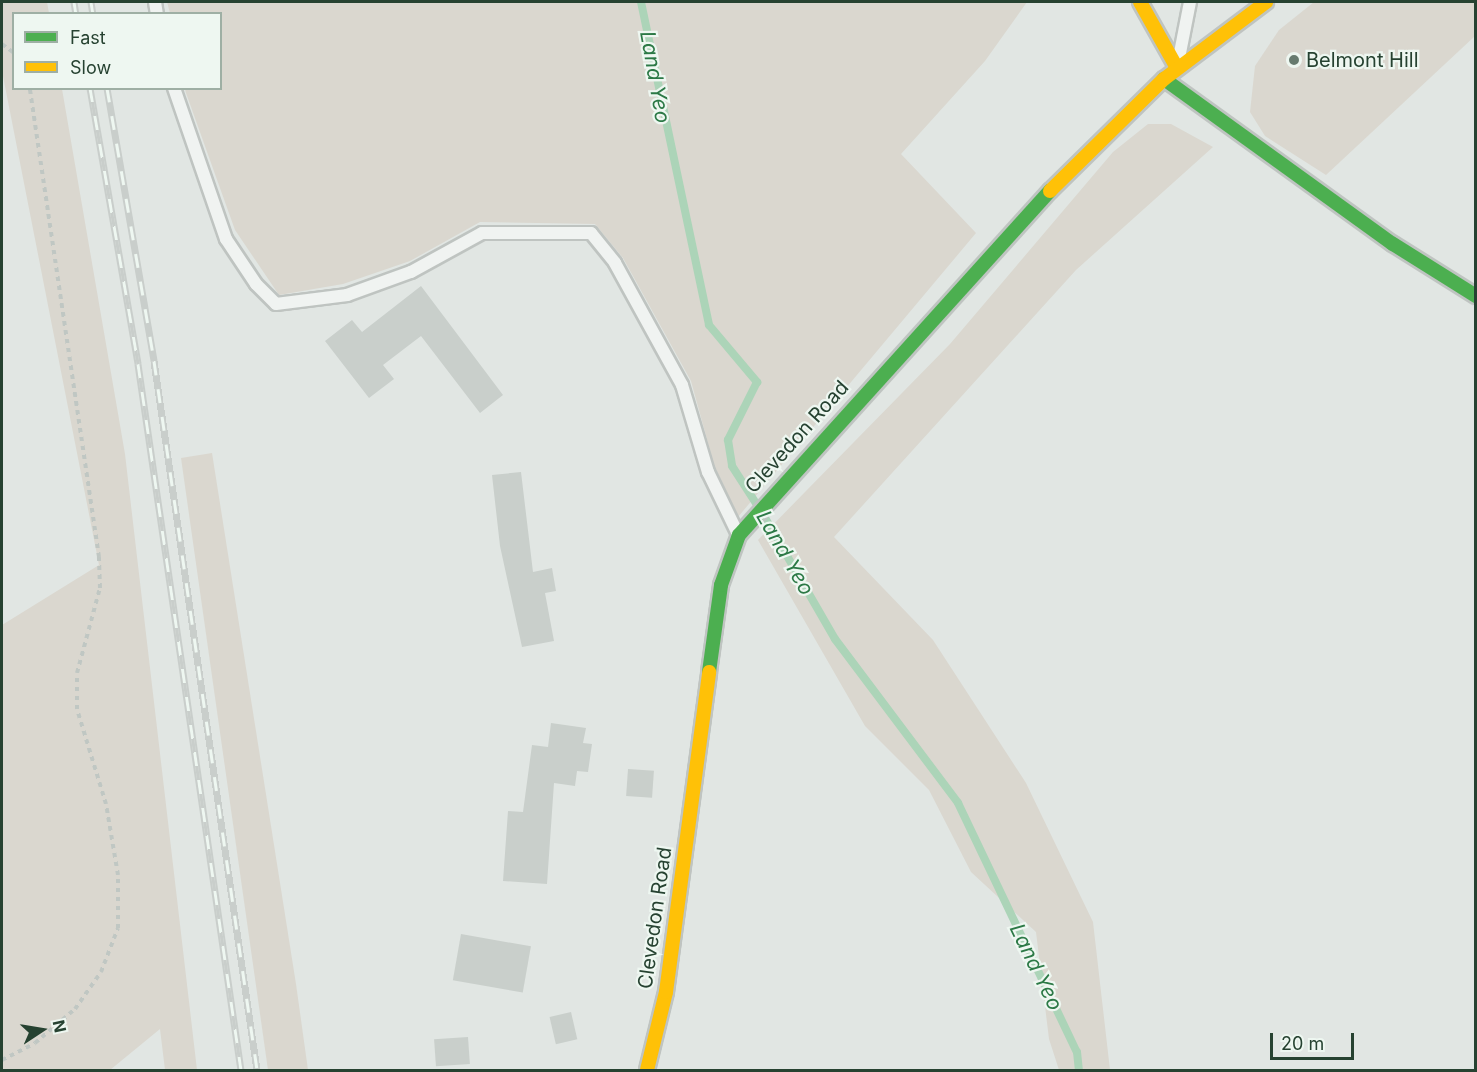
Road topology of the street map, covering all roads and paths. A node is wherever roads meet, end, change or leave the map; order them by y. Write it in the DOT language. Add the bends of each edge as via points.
graph roads {
  1 [pos="1140,2"];
  2 [pos="1190,2"];
  3 [pos="1266,2"];
  4 [pos="1177,68"];
  5 [pos="1164,79"];
  6 [pos="30,90"];
  7 [pos="175,90"];
  8 [pos="1476,296"];
  9 [pos="739,535"];
  10 [pos="2,1060"];
  11 [pos="647,1071"];
  1 -- 4 [label="main road"];
  2 -- 4 [label="lane"];
  3 -- 4 [label="main road, Clevedon Road"];
  4 -- 5 [label="main road, Clevedon Road"];
  5 -- 8 [label="main road" via="1393,244"];
  5 -- 9 [label="main road, Clevedon Road" via="1070,169 747,521"];
  6 -- 10 [label="path" via="99,557 100,588 77,673 77,709 106,804 118,875 118,928 101,972 75,1009 35,1043"];
  7 -- 9 [label="lane" via="226,238 276,304 347,295 411,272 482,232 591,233 615,263 682,385 708,472"];
  9 -- 11 [label="main road, Clevedon Road" via="721,585 666,992"];
}
